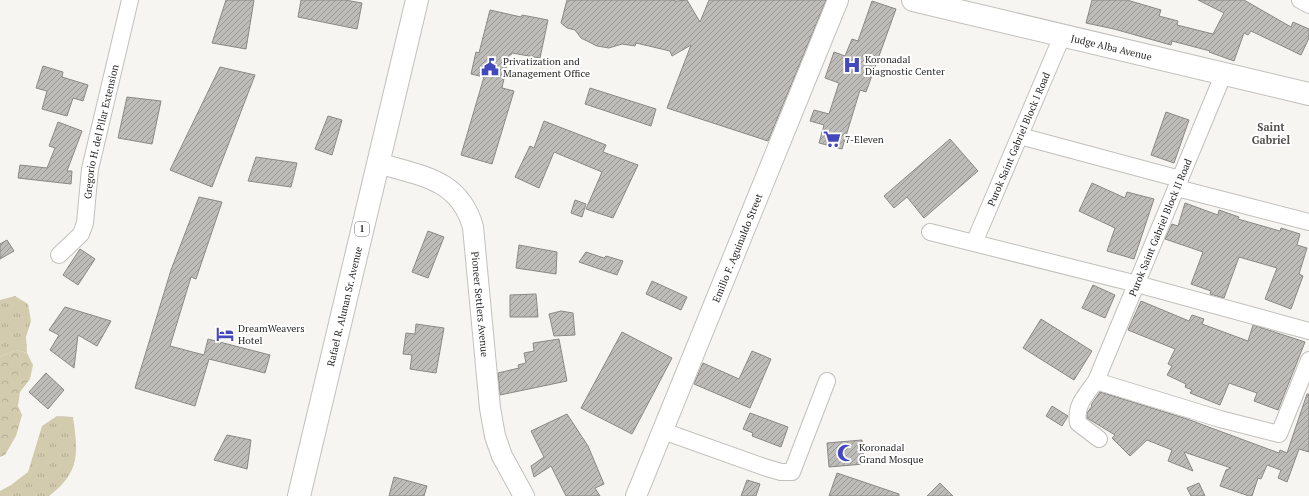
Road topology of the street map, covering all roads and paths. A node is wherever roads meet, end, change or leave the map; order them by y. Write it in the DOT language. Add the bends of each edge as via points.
graph roads {
  1 [pos="130,0"];
  2 [pos="416,0"];
  3 [pos="838,0"];
  4 [pos="913,0"];
  5 [pos="1300,0"];
  6 [pos="1309,5"];
  7 [pos="1063,34"];
  8 [pos="1224,73"];
  9 [pos="1309,94"];
  10 [pos="1020,136"];
  11 [pos="378,164"];
  12 [pos="1178,183"];
  13 [pos="1309,222"];
  14 [pos="930,232"];
  15 [pos="974,244"];
  16 [pos="59,256"];
  17 [pos="1137,284"];
  18 [pos="1309,331"];
  19 [pos="1309,360"];
  20 [pos="827,381"];
  21 [pos="1096,381"];
  22 [pos="663,431"];
  23 [pos="1099,439"];
  24 [pos="299,496"];
  25 [pos="524,496"];
  26 [pos="636,496"];
  1 -- 16 [label="street, Gregorio H. del Pilar Extension" via="90,169 85,223 81,234"];
  2 -- 11 [label="main road, Rafael R. Alunan Sr. Avenue / 1"];
  3 -- 22 [label="street, Emilio F. Aguinaldo Street"];
  4 -- 7 [label="main road, Judge Alba Avenue"];
  5 -- 6 [label="street"];
  7 -- 8 [label="main road, Judge Alba Avenue"];
  7 -- 10 [label="street, Purok Saint Gabriel Block I Road"];
  8 -- 9 [label="main road, Judge Alba Avenue"];
  8 -- 12 [label="street, Purok Saint Gabriel Block II Road"];
  10 -- 12 [label="street"];
  10 -- 15 [label="street, Purok Saint Gabriel Block I Road"];
  11 -- 24 [label="main road, Rafael R. Alunan Sr. Avenue / 1"];
  11 -- 25 [label="street, Pioneer Settlers Avenue" via="442,184 453,191 469,214 473,227 490,408 495,436 502,456"];
  12 -- 13 [label="street"];
  12 -- 17 [label="street, Purok Saint Gabriel Block II Road"];
  14 -- 15 [label="street"];
  15 -- 17 [label="street"];
  17 -- 18 [label="street"];
  17 -- 21 [label="street, Purok Saint Gabriel Block II Road"];
  19 -- 21 [label="street" via="1279,434 1220,419"];
  20 -- 22 [label="street" via="792,472 767,468"];
  21 -- 23 [label="street, Purok Saint Gabriel Block II Road" via="1076,414 1078,424"];
  22 -- 26 [label="street, Emilio F. Aguinaldo Street"];
}
